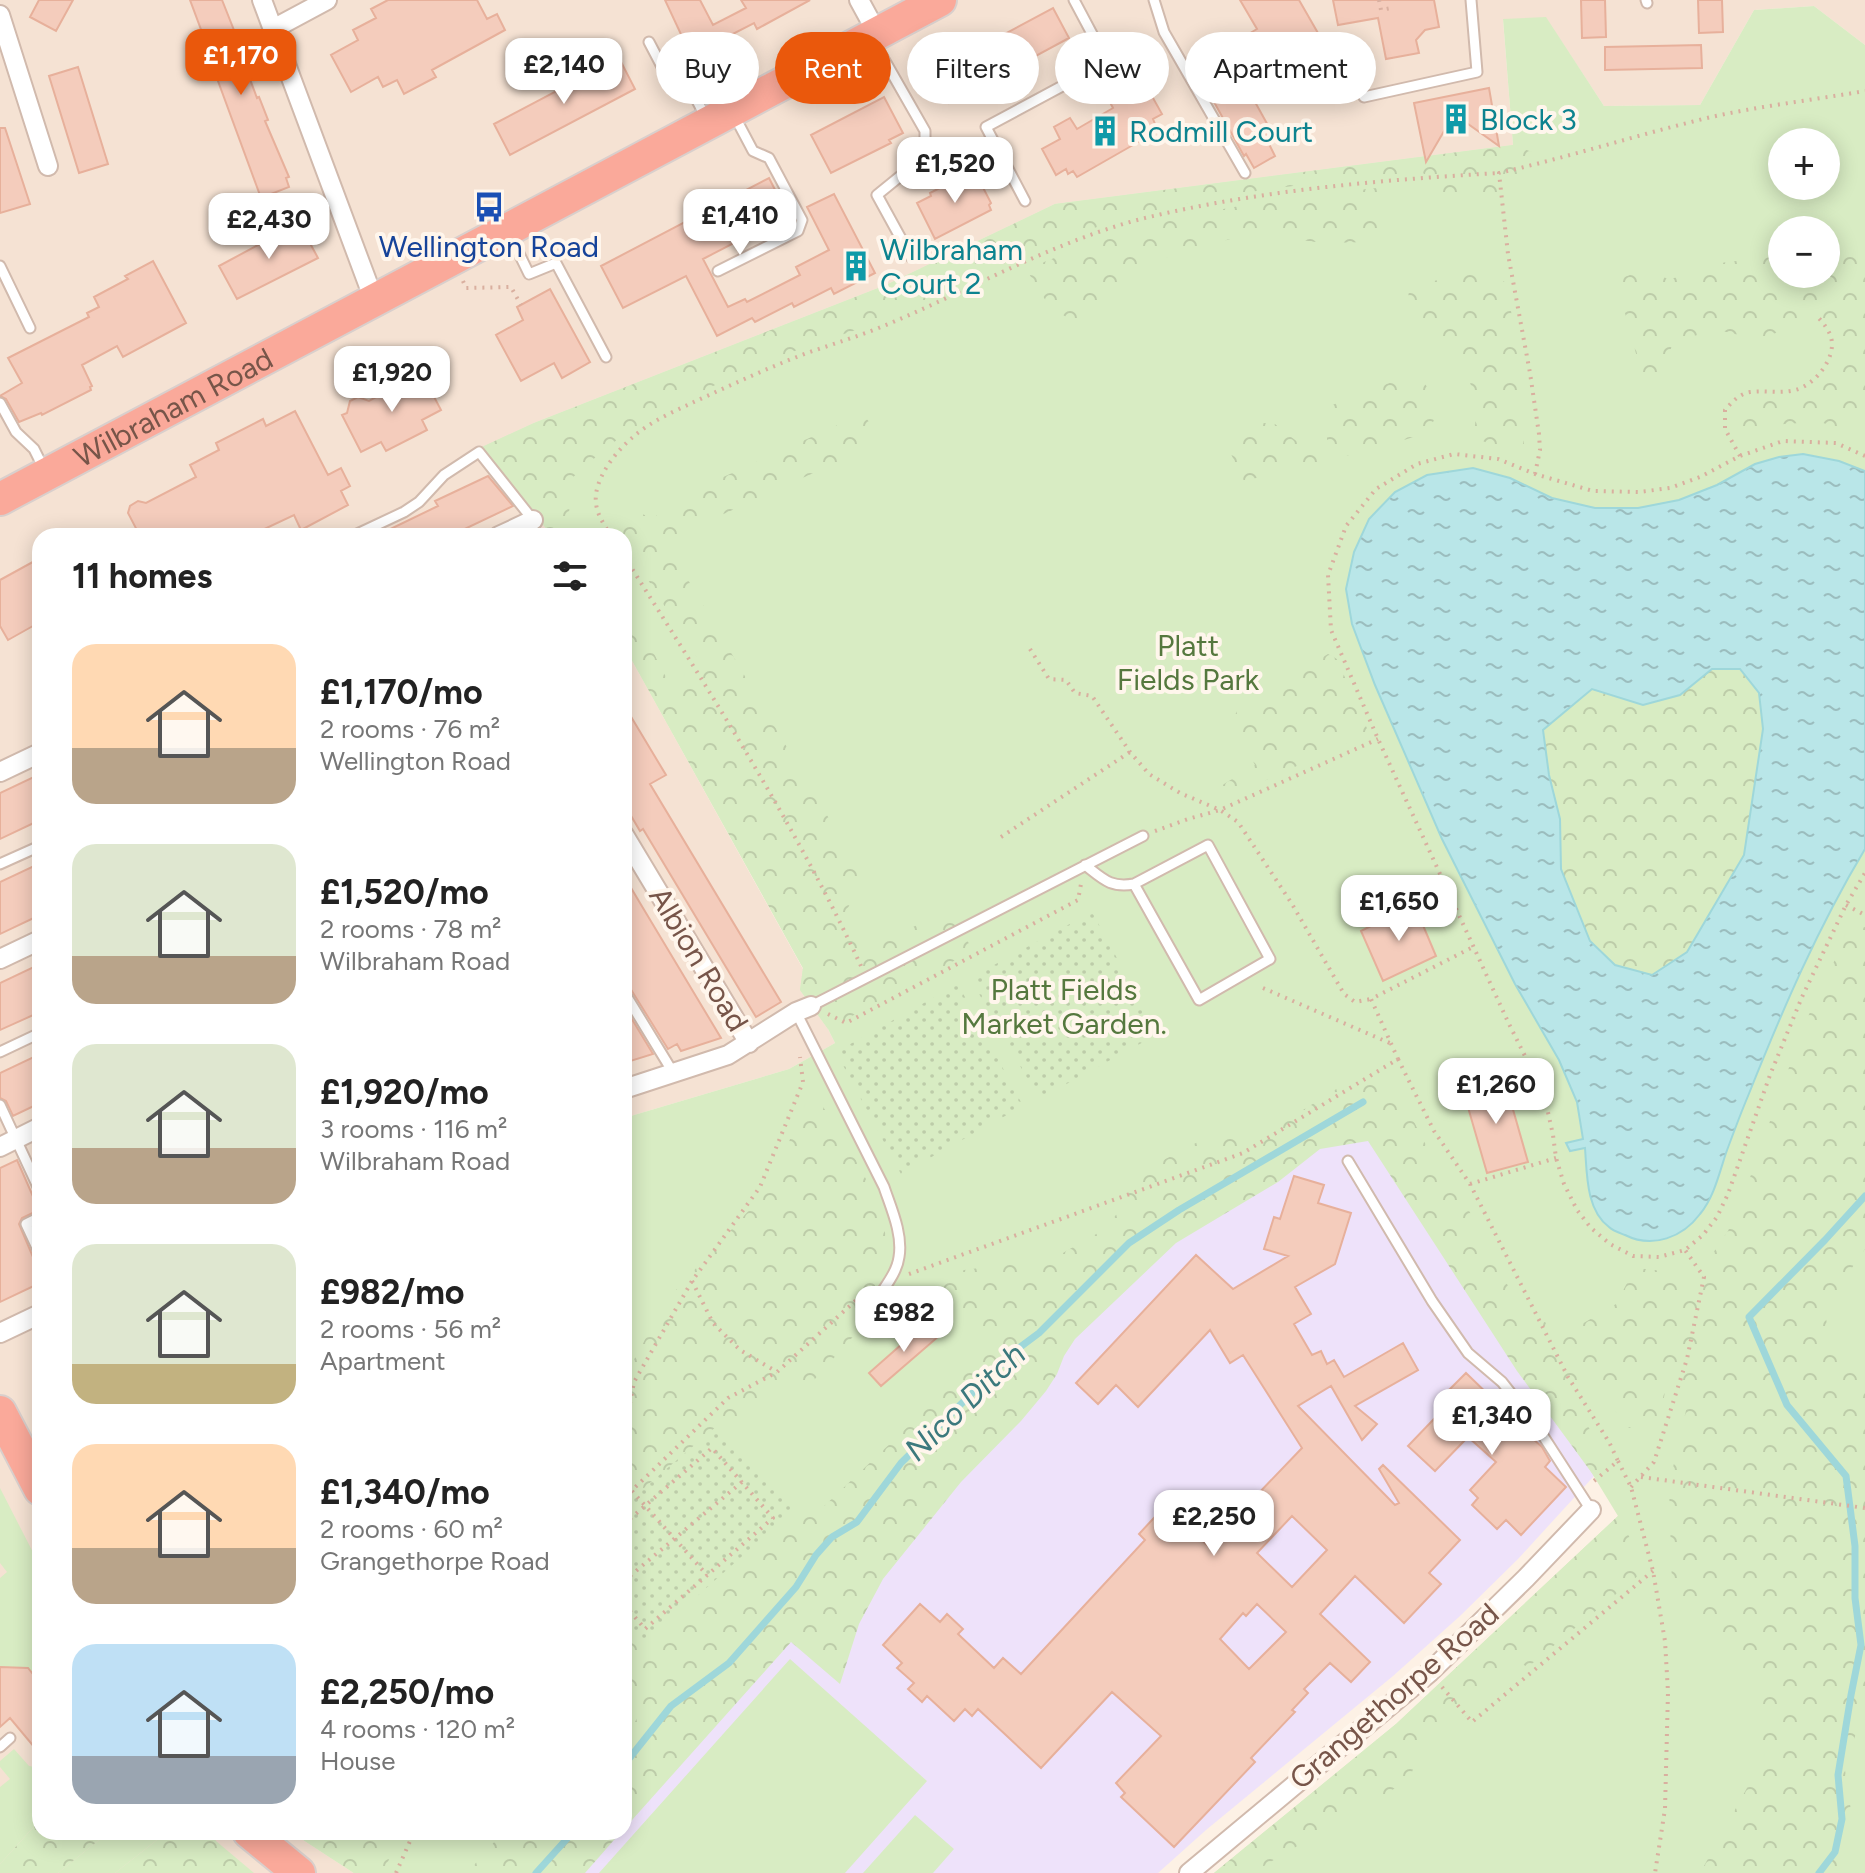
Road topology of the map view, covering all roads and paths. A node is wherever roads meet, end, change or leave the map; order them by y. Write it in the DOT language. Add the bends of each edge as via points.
graph roads {
  1 [pos="262,0"];
  2 [pos="327,0"];
  3 [pos="859,0"];
  4 [pos="940,0"];
  5 [pos="1074,0"];
  6 [pos="1154,0"];
  7 [pos="1379,0"];
  8 [pos="1471,0"];
  9 [pos="1391,8"];
  10 [pos="0,15"];
  11 [pos="273,29"];
  12 [pos="873,32"];
  13 [pos="880,32"];
  14 [pos="649,42"];
  15 [pos="891,67"];
  16 [pos="775,88"];
  17 [pos="1865,91"];
  18 [pos="1376,94"];
  19 [pos="720,117"];
  20 [pos="48,166"];
  21 [pos="1245,173"];
  22 [pos="1499,173"];
  23 [pos="1025,201"];
  24 [pos="507,230"];
  25 [pos="911,257"];
  26 [pos="451,260"];
  27 [pos="0,266"];
  28 [pos="718,271"];
  29 [pos="374,300"];
  30 [pos="521,305"];
  31 [pos="1816,315"];
  32 [pos="30,328"];
  33 [pos="606,357"];
  34 [pos="0,403"];
  35 [pos="1740,456"];
  36 [pos="1865,456"];
  37 [pos="47,474"];
  38 [pos="1535,474"];
  39 [pos="0,499"];
  40 [pos="533,520"];
  41 [pos="369,528"];
  42 [pos="516,528"];
  43 [pos="606,528"];
  44 [pos="632,569"];
  45 [pos="1030,649"];
  46 [pos="1378,739"];
  47 [pos="1130,752"];
  48 [pos="32,757"];
  49 [pos="0,772"];
  50 [pos="1220,810"];
  51 [pos="1143,836"];
  52 [pos="1001,837"];
  53 [pos="32,850"];
  54 [pos="632,853"];
  55 [pos="0,864"];
  56 [pos="1085,865"];
  57 [pos="1865,873"];
  58 [pos="1134,884"];
  59 [pos="1846,905"];
  60 [pos="1865,915"];
  61 [pos="32,944"];
  62 [pos="1473,947"];
  63 [pos="0,959"];
  64 [pos="866,978"];
  65 [pos="1263,988"];
  66 [pos="1371,999"];
  67 [pos="632,1005"];
  68 [pos="804,1009"];
  69 [pos="32,1037"];
  70 [pos="749,1043"];
  71 [pos="1392,1044"];
  72 [pos="0,1052"];
  73 [pos="800,1054"];
  74 [pos="1398,1059"];
  75 [pos="674,1074"];
  76 [pos="632,1087"];
  77 [pos="0,1105"];
  78 [pos="32,1131"];
  79 [pos="8,1143"];
  80 [pos="1556,1158"];
  81 [pos="1348,1161"];
  82 [pos="32,1179"];
  83 [pos="1470,1184"];
  84 [pos="32,1221"];
  85 [pos="32,1237"];
  86 [pos="1685,1250"];
  87 [pos="692,1281"];
  88 [pos="888,1281"];
  89 [pos="878,1298"];
  90 [pos="32,1318"];
  91 [pos="0,1333"];
  92 [pos="777,1372"];
  93 [pos="632,1393"];
  94 [pos="0,1412"];
  95 [pos="1618,1461"];
  96 [pos="32,1474"];
  97 [pos="1641,1477"];
  98 [pos="742,1482"];
  99 [pos="1631,1487"];
  100 [pos="632,1491"];
  101 [pos="646,1505"];
  102 [pos="1865,1508"];
  103 [pos="1591,1510"];
  104 [pos="632,1517"];
  105 [pos="676,1539"];
  106 [pos="1653,1571"];
  107 [pos="632,1575"];
  108 [pos="707,1575"];
  109 [pos="632,1614"];
  110 [pos="1430,1672"];
  111 [pos="10,1738"];
  112 [pos="0,1747"];
  113 [pos="259,1840"];
  114 [pos="410,1840"];
  115 [pos="299,1873"];
  116 [pos="396,1873"];
  117 [pos="1189,1873"];
  118 [pos="1655,1873"];
  1 -- 11 [label="street"];
  2 -- 11 [label="street"];
  3 -- 12 [label="street"];
  4 -- 13 [label="highway, Wilbraham Road"];
  5 -- 23 [label="lane" via="1107,62 986,127"];
  6 -- 21 [label="lane" via="1164,32"];
  7 -- 9 [label="path" via="1381,10"];
  8 -- 18 [label="lane" via="1477,72"];
  10 -- 20 [label="street"];
  11 -- 29 [label="street"];
  14 -- 19 [label="lane" via="670,82 691,89"];
  15 -- 25 [label="lane" via="925,131 925,150 877,195"];
  16 -- 19 [label="highway, Wilbraham Road"];
  17 -- 22 [label="path" via="1711,117"];
  19 -- 24 [label="highway, Wilbraham Road"];
  19 -- 28 [label="lane" via="753,151 769,158 802,220 798,231"];
  22 -- 38 [label="path" via="1539,434"];
  22 -- 43 [label="path" via="1240,199 1086,236 665,416 633,437 608,465 596,503"];
  24 -- 26 [label="highway, Wilbraham Road"];
  24 -- 33 [label="lane" via="529,274 556,263"];
  26 -- 29 [label="highway, Wilbraham Road"];
  26 -- 30 [label="path" via="466,288 511,287"];
  27 -- 32 [label="lane"];
  29 -- 37 [label="highway, Wilbraham Road"];
  31 -- 35 [label="path" via="1832,345 1811,384 1781,393 1749,392 1725,410 1725,429"];
  34 -- 37 [label="lane"];
  35 -- 36 [label="path" via="1783,441 1836,443"];
  35 -- 38 [label="path" via="1670,488 1639,492 1593,491"];
  37 -- 39 [label="highway, Wilbraham Road"];
  38 -- 46 [label="path" via="1498,459 1454,454 1417,464 1376,489 1346,526 1328,575 1331,630"];
  40 -- 41 [label="lane" via="479,452 444,475 412,507"];
  40 -- 42 [label="street"];
  44 -- 64 [label="path" via="805,854"];
  45 -- 47 [label="path" via="1049,679 1066,680 1075,693 1092,696"];
  46 -- 50 [label="path"];
  46 -- 62 [label="path"];
  47 -- 50 [label="path" via="1149,774"];
  47 -- 52 [label="path"];
  48 -- 49 [label="street"];
  50 -- 51 [label="path"];
  50 -- 66 [label="path" via="1238,822 1344,994 1355,1002"];
  51 -- 56 [label="lane"];
  53 -- 55 [label="lane"];
  54 -- 70 [label="street, Albion Road"];
  56 -- 58 [label="lane" via="1108,883"];
  56 -- 64 [label="lane"];
  56 -- 68 [label="path" via="1078,900 846,1023"];
  57 -- 59 [label="path"];
  58 -- 58 [label="lane" via="1208,845 1270,959 1199,1000"];
  59 -- 60 [label="path"];
  59 -- 86 [label="path" via="1796,1010 1728,1194 1717,1217"];
  61 -- 63 [label="street"];
  62 -- 66 [label="path"];
  62 -- 80 [label="path" via="1544,1094"];
  64 -- 68 [label="lane"];
  65 -- 71 [label="path"];
  66 -- 71 [label="path"];
  67 -- 75 [label="lane"];
  68 -- 70 [label="street"];
  68 -- 88 [label="lane" via="878,1174 900,1238 899,1257"];
  69 -- 72 [label="lane"];
  70 -- 75 [label="street"];
  71 -- 74 [label="path"];
  73 -- 87 [label="path" via="803,1082 760,1187"];
  74 -- 83 [label="path" via="1434,1131"];
  74 -- 88 [label="path" via="1243,1153"];
  75 -- 76 [label="street"];
  77 -- 79 [label="lane"];
  78 -- 79 [label="street"];
  79 -- 82 [label="lane"];
  80 -- 83 [label="path"];
  80 -- 86 [label="path" via="1577,1210 1610,1244 1633,1256"];
  81 -- 103 [label="lane" via="1468,1353 1502,1382"];
  83 -- 95 [label="path" via="1568,1377"];
  84 -- 85 [label="lane" via="26,1224"];
  86 -- 97 [label="path" via="1704,1277 1687,1359 1654,1462"];
  87 -- 92 [label="path" via="713,1323 740,1350"];
  87 -- 93 [label="path"];
  88 -- 89 [label="lane"];
  88 -- 92 [label="path" via="870,1288"];
  90 -- 91 [label="street"];
  92 -- 100 [label="path" via="728,1398"];
  94 -- 96 [label="highway"];
  95 -- 99 [label="path"];
  95 -- 103 [label="path" via="1594,1481"];
  97 -- 99 [label="path"];
  97 -- 102 [label="path"];
  98 -- 101 [label="path" via="712,1448"];
  98 -- 105 [label="path"];
  98 -- 108 [label="path" via="773,1518"];
  99 -- 106 [label="path"];
  100 -- 101 [label="path"];
  101 -- 104 [label="path"];
  101 -- 105 [label="path"];
  103 -- 110 [label="street, Grangethorpe Road"];
  105 -- 107 [label="path"];
  105 -- 108 [label="path"];
  106 -- 110 [label="path" via="1472,1722"];
  106 -- 118 [label="path" via="1668,1692 1665,1809"];
  108 -- 109 [label="path" via="645,1629"];
  110 -- 117 [label="street, Grangethorpe Road"];
  111 -- 112 [label="lane"];
  113 -- 115 [label="highway"];
  114 -- 116 [label="path"];
}
